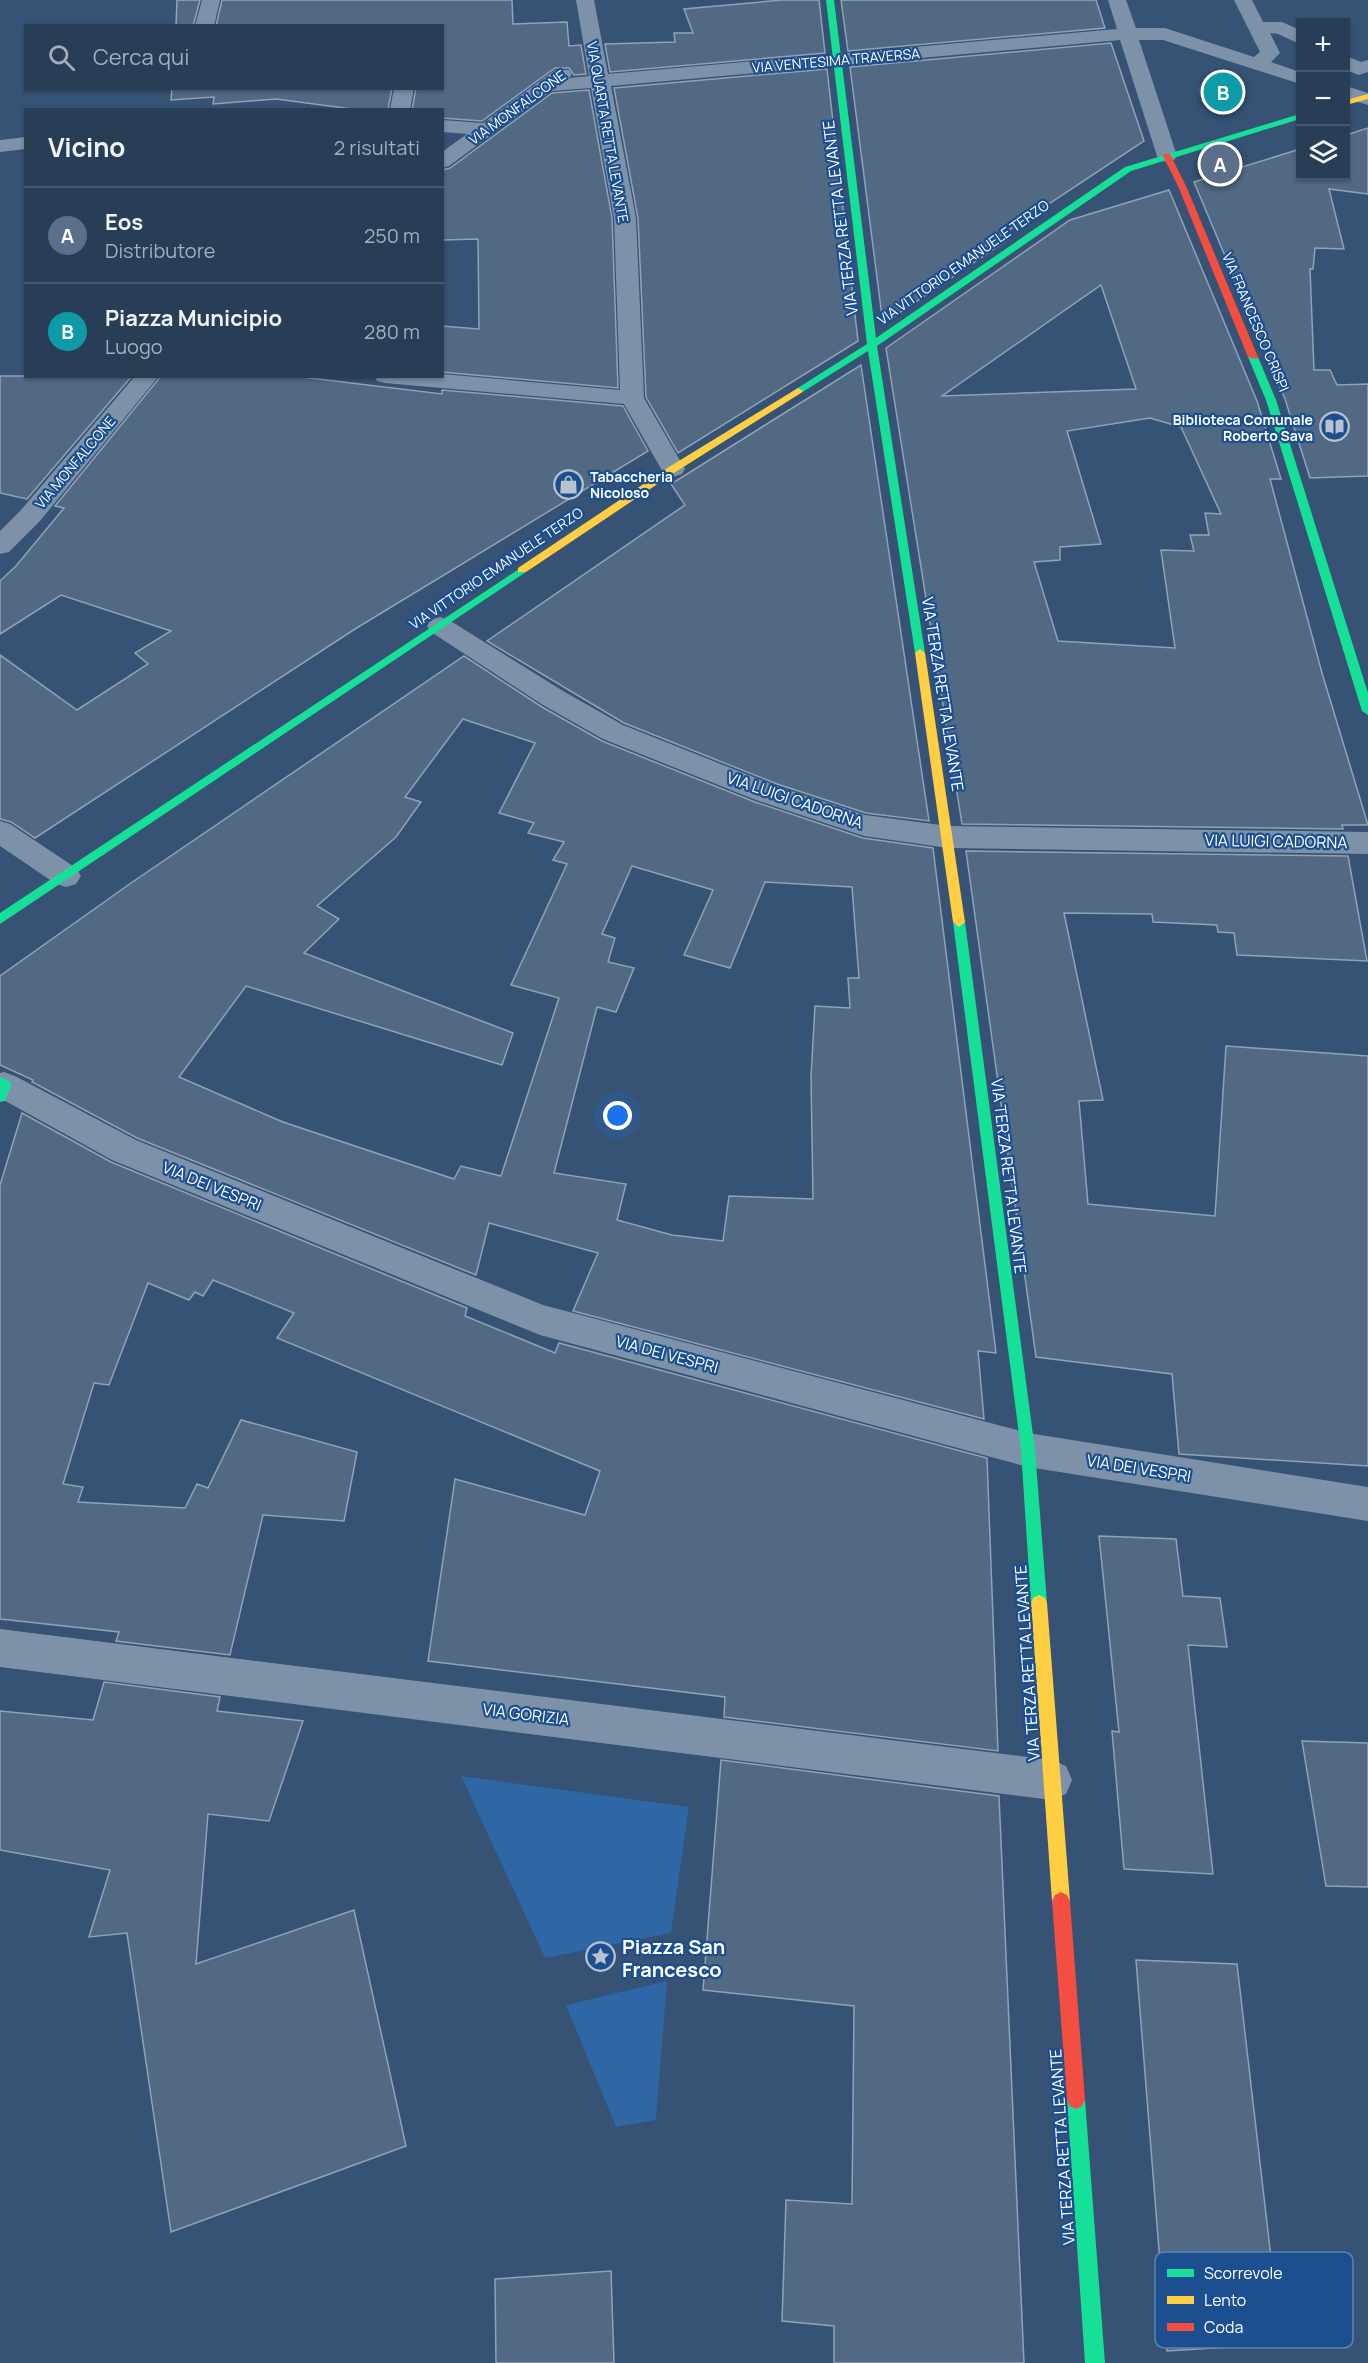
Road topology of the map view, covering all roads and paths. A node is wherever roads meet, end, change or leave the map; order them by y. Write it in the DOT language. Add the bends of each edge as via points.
graph roads {
  1 [pos="211,0"];
  2 [pos="585,0"];
  3 [pos="830,0"];
  4 [pos="1117,0"];
  5 [pos="1243,0"];
  6 [pos="205,24"];
  7 [pos="1257,27"];
  8 [pos="1128,34"];
  9 [pos="1296,36"];
  10 [pos="593,53"];
  11 [pos="838,60"];
  12 [pos="1258,64"];
  13 [pos="1350,64"];
  14 [pos="1368,66"];
  15 [pos="1296,77"];
  16 [pos="599,82"];
  17 [pos="544,86"];
  18 [pos="404,90"];
  19 [pos="400,108"];
  20 [pos="1296,117"];
  21 [pos="444,126"];
  22 [pos="486,129"];
  23 [pos="24,143"];
  24 [pos="0,146"];
  25 [pos="1167,156"];
  26 [pos="444,160"];
  27 [pos="872,345"];
  28 [pos="146,378"];
  29 [pos="407,378"];
  30 [pos="632,398"];
  31 [pos="673,469"];
  32 [pos="0,546"];
  33 [pos="440,626"];
  34 [pos="1368,711"];
  35 [pos="0,832"];
  36 [pos="948,837"];
  37 [pos="1368,843"];
  38 [pos="66,876"];
  39 [pos="0,919"];
  40 [pos="1,1088"];
  41 [pos="1028,1450"];
  42 [pos="1368,1504"];
  43 [pos="0,1648"];
  44 [pos="1052,1780"];
  45 [pos="1095,2363"];
  1 -- 6 [label="street"];
  2 -- 10 [label="street, VIA QUARTA RETTA LEVANTE"];
  3 -- 11 [label="street, VIA TERZA RETTA LEVANTE"];
  4 -- 8 [label="street"];
  5 -- 7 [label="street"];
  7 -- 9 [label="street" via="1282,28"];
  7 -- 12 [label="street" via="1270,53"];
  8 -- 11 [label="street, VIA VENTESIMA TRAVERSA"];
  8 -- 12 [label="street, VIA VENTESIMA TRAVERSA" via="1165,34"];
  8 -- 25 [label="street"];
  10 -- 16 [label="street, VIA QUARTA RETTA LEVANTE"];
  10 -- 17 [label="street, VIA MONFALCONE"];
  11 -- 16 [label="street, VIA VENTESIMA TRAVERSA"];
  11 -- 27 [label="street, VIA TERZA RETTA LEVANTE"];
  12 -- 15 [label="street, VIA VENTESIMA TRAVERSA"];
  13 -- 14 [label="street" via="1359,69"];
  16 -- 17 [label="street, VIA VENTESIMA TRAVERSA"];
  16 -- 30 [label="street, VIA QUARTA RETTA LEVANTE" via="625,218"];
  17 -- 22 [label="street, VIA MONFALCONE"];
  18 -- 19 [label="street"];
  20 -- 25 [label="street, VIA VITTORIO EMANUELE TERZO"];
  21 -- 22 [label="street"];
  22 -- 26 [label="street, VIA MONFALCONE"];
  23 -- 24 [label="street"];
  25 -- 27 [label="street, VIA VITTORIO EMANUELE TERZO" via="1128,169"];
  25 -- 34 [label="street, VIA FRANCESCO CRISPI" via="1271,400"];
  27 -- 31 [label="street, VIA VITTORIO EMANUELE TERZO"];
  27 -- 36 [label="street, VIA TERZA RETTA LEVANTE"];
  28 -- 32 [label="street, VIA MONFALCONE"];
  29 -- 30 [label="street"];
  30 -- 31 [label="street, VIA QUARTA RETTA LEVANTE"];
  31 -- 33 [label="street, VIA VITTORIO EMANUELE TERZO"];
  33 -- 36 [label="street, VIA LUIGI CADORNA" via="613,732 766,793 864,825"];
  33 -- 38 [label="street, VIA VITTORIO EMANUELE TERZO"];
  35 -- 38 [label="street"];
  36 -- 37 [label="street, VIA LUIGI CADORNA"];
  36 -- 41 [label="street, VIA TERZA RETTA LEVANTE"];
  38 -- 39 [label="street, VIA VITTORIO EMANUELE TERZO"];
  40 -- 41 [label="street, VIA DEI VESPRI" via="124,1150 540,1320"];
  41 -- 42 [label="street, VIA DEI VESPRI"];
  41 -- 44 [label="street, VIA TERZA RETTA LEVANTE"];
  43 -- 44 [label="street, VIA GORIZIA"];
  44 -- 45 [label="street, VIA TERZA RETTA LEVANTE"];
}
